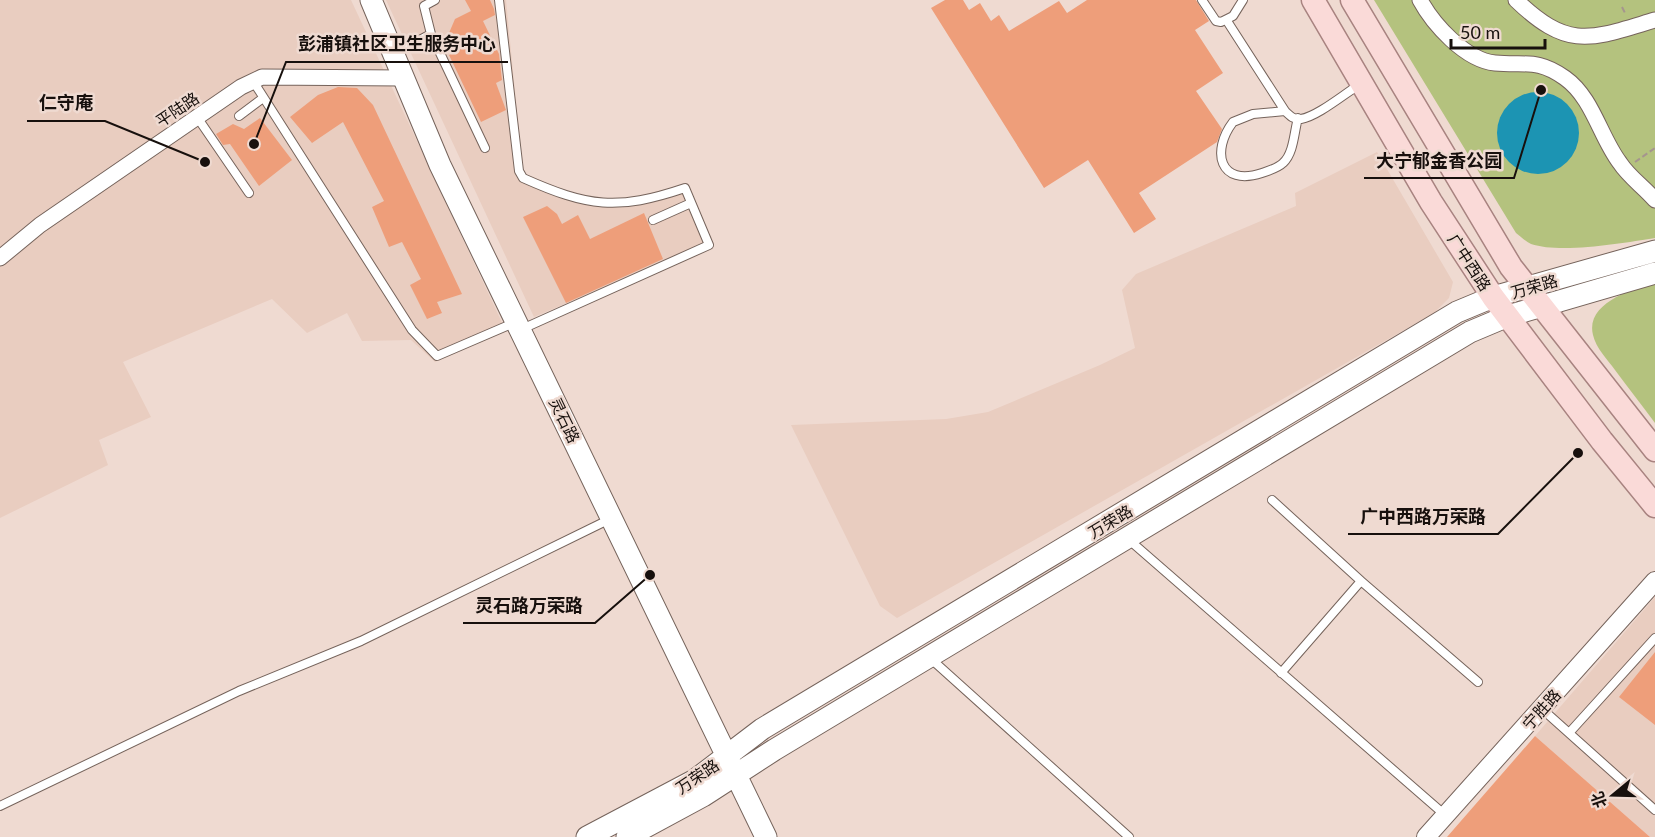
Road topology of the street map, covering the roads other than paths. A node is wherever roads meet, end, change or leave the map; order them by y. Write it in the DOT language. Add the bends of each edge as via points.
graph roads {
  1 [pos="361,0"];
  2 [pos="371,0"];
  3 [pos="435,0"];
  4 [pos="499,0"];
  5 [pos="1202,0"];
  6 [pos="1243,0"];
  7 [pos="1313,0"];
  8 [pos="1352,0"];
  9 [pos="1420,0"];
  10 [pos="1516,0"];
  11 [pos="1655,20"];
  12 [pos="1227,21"];
  13 [pos="502,25"];
  14 [pos="492,30"];
  15 [pos="431,34"];
  16 [pos="393,53"];
  17 [pos="398,77"];
  18 [pos="253,81"];
  19 [pos="1362,84"];
  20 [pos="263,98"];
  21 [pos="1285,111"];
  22 [pos="239,116"];
  23 [pos="197,117"];
  24 [pos="1298,118"];
  25 [pos="485,148"];
  26 [pos="249,193"];
  27 [pos="1655,200"];
  28 [pos="691,203"];
  29 [pos="653,220"];
  30 [pos="1655,251"];
  31 [pos="0,258"];
  32 [pos="1655,273"];
  33 [pos="1526,289"];
  34 [pos="1493,297"];
  35 [pos="1541,308"];
  36 [pos="1508,316"];
  37 [pos="515,328"];
  38 [pos="1655,450"];
  39 [pos="1272,500"];
  40 [pos="1655,506"];
  41 [pos="604,522"];
  42 [pos="1127,538"];
  43 [pos="1361,581"];
  44 [pos="1655,581"];
  45 [pos="1655,638"];
  46 [pos="929,657"];
  47 [pos="1281,673"];
  48 [pos="1478,682"];
  49 [pos="1541,708"];
  50 [pos="1569,733"];
  51 [pos="727,769"];
  52 [pos="0,806"];
  53 [pos="1655,810"];
  54 [pos="1445,816"];
  55 [pos="587,837"];
  56 [pos="627,837"];
  57 [pos="752,837"];
  58 [pos="766,837"];
  59 [pos="1129,837"];
  60 [pos="1426,837"];
  1 -- 17 [label="main road, 灵石路"];
  2 -- 16 [label="main road, 灵石路"];
  3 -- 15 [label="lane" via="424,6"];
  4 -- 13 [label="lane"];
  5 -- 12 [label="lane" via="1216,21"];
  6 -- 12 [label="lane"];
  7 -- 19 [label="main road, 广中西路"];
  8 -- 33 [label="main road, 广中西路"];
  9 -- 27 [label="street" via="1429,17 1477,58 1547,67 1568,80 1625,169"];
  10 -- 11 [label="street" via="1547,27 1569,36 1595,37"];
  12 -- 21 [label="lane"];
  13 -- 14 [label="lane"];
  13 -- 28 [label="lane" via="519,171 523,178 570,197 624,204 685,188"];
  15 -- 16 [label="lane"];
  15 -- 25 [label="lane"];
  16 -- 17 [label="main road, 灵石路"];
  17 -- 18 [label="street, 平陆路" via="262,77"];
  17 -- 37 [label="main road, 灵石路"];
  18 -- 20 [label="lane"];
  18 -- 23 [label="street, 平陆路"];
  19 -- 24 [label="lane" via="1312,114"];
  19 -- 34 [label="main road, 广中西路" via="1431,202"];
  20 -- 22 [label="lane"];
  20 -- 37 [label="lane" via="412,330 437,356"];
  21 -- 24 [label="lane"];
  21 -- 24 [label="lane" via="1253,114 1233,122 1222,143 1225,168 1234,176 1251,177 1283,163 1291,150"];
  23 -- 26 [label="lane"];
  23 -- 31 [label="street, 平陆路" via="40,225"];
  28 -- 29 [label="lane"];
  28 -- 37 [label="lane" via="710,246"];
  30 -- 33 [label="main road, 万荣路"];
  32 -- 35 [label="main road, 万荣路"];
  33 -- 34 [label="main road, 万荣路"];
  33 -- 35 [label="main road, 广中西路"];
  34 -- 36 [label="main road, 广中西路"];
  34 -- 51 [label="main road, 万荣路" via="1457,312 762,729"];
  35 -- 36 [label="main road, 万荣路"];
  35 -- 38 [label="main road, 广中西路"];
  36 -- 40 [label="main road, 广中西路"];
  36 -- 42 [label="main road, 万荣路" via="1470,332"];
  37 -- 41 [label="main road, 灵石路"];
  37 -- 51 [label="main road, 灵石路"];
  39 -- 43 [label="lane"];
  41 -- 51 [label="main road, 灵石路"];
  41 -- 52 [label="lane" via="361,642 239,691"];
  42 -- 46 [label="main road, 万荣路"];
  42 -- 47 [label="lane"];
  43 -- 47 [label="lane"];
  43 -- 48 [label="lane"];
  44 -- 49 [label="street, 宁胜路"];
  45 -- 50 [label="lane"];
  46 -- 51 [label="main road, 万荣路"];
  46 -- 59 [label="lane"];
  47 -- 54 [label="lane"];
  49 -- 50 [label="lane"];
  49 -- 54 [label="street, 宁胜路"];
  50 -- 53 [label="lane"];
  51 -- 55 [label="main road, 万荣路"];
  51 -- 56 [label="main road, 万荣路"];
  51 -- 57 [label="main road, 灵石路"];
  51 -- 58 [label="main road, 灵石路"];
  54 -- 60 [label="street, 宁胜路"];
}
